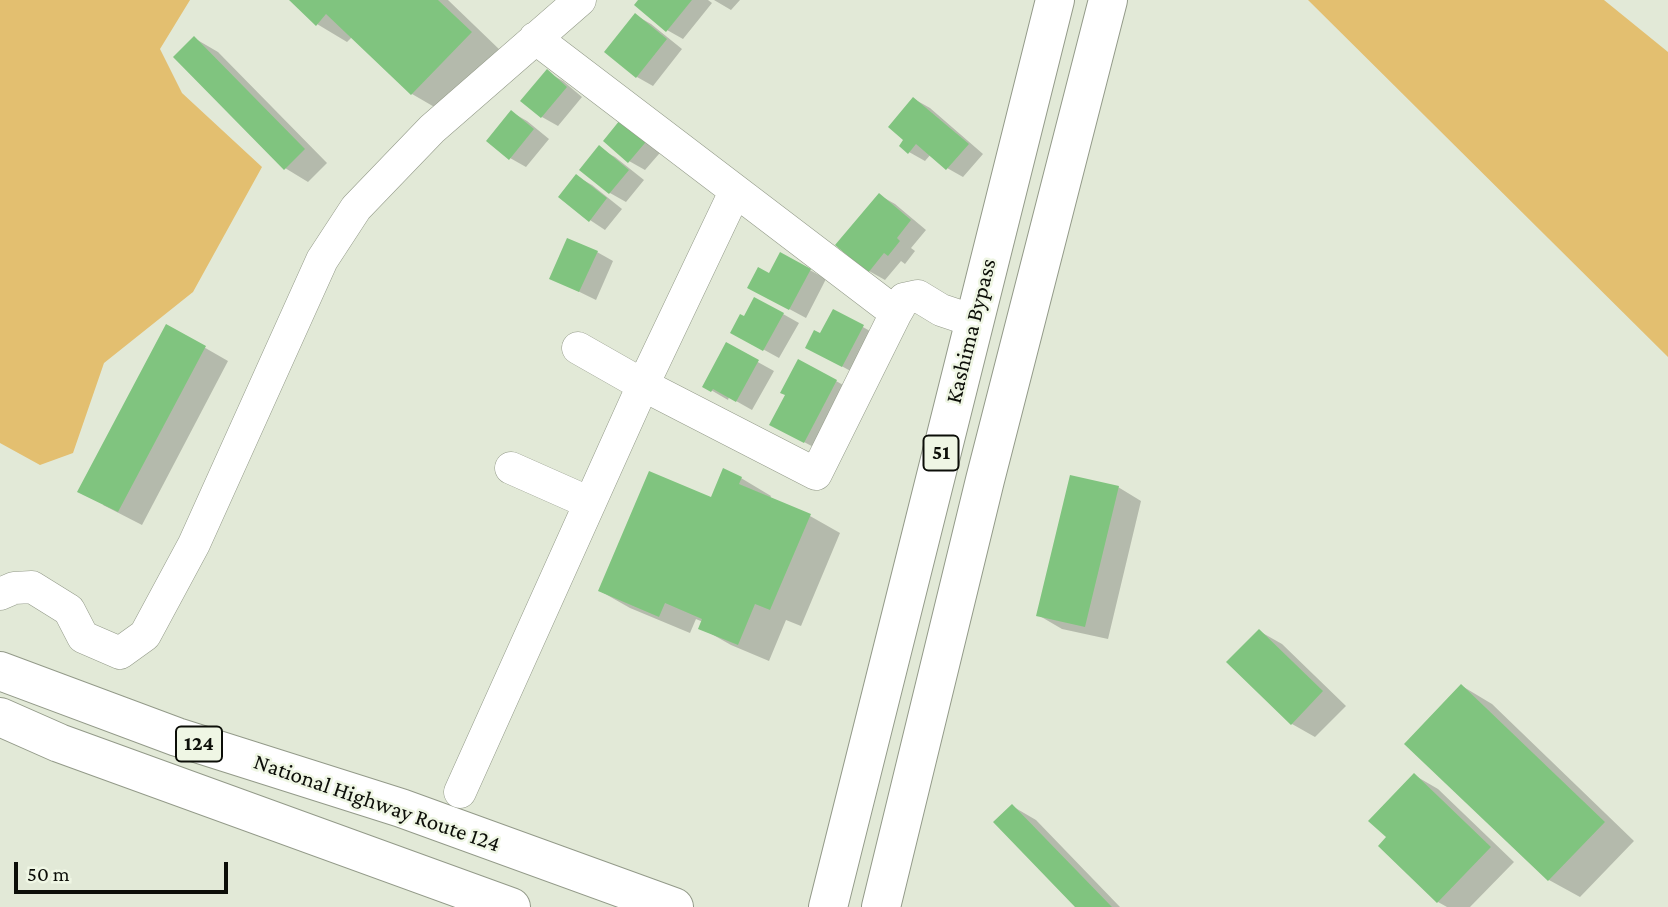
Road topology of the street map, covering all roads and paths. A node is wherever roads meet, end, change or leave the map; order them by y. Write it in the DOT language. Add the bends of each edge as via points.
graph roads {
  1 [pos="580,0"];
  2 [pos="1055,0"];
  3 [pos="1108,0"];
  4 [pos="535,38"];
  5 [pos="732,200"];
  6 [pos="897,313"];
  7 [pos="974,321"];
  8 [pos="578,348"];
  9 [pos="643,385"];
  10 [pos="512,468"];
  11 [pos="590,503"];
  12 [pos="0,594"];
  13 [pos="0,671"];
  14 [pos="0,717"];
  15 [pos="460,792"];
  16 [pos="511,907"];
  17 [pos="674,907"];
  18 [pos="828,907"];
  19 [pos="881,907"];
  1 -- 4 [label="street"];
  2 -- 7 [label="highway, Kashima Bypass / 51"];
  3 -- 19 [label="highway, 51"];
  4 -- 6 [label="street"];
  4 -- 12 [label="street" via="432,128 356,208 322,260 194,544 145,635 120,653 83,637 69,610 32,587"];
  5 -- 9 [label="street"];
  6 -- 7 [label="street" via="904,299 918,296"];
  6 -- 9 [label="street" via="816,474"];
  7 -- 18 [label="highway, Kashima Bypass / 51"];
  8 -- 9 [label="street"];
  9 -- 11 [label="street"];
  10 -- 11 [label="street"];
  11 -- 15 [label="street"];
  13 -- 17 [label="highway, National Highway Route 124 / 124" via="165,733 401,808"];
  14 -- 16 [label="highway, 124" via="59,743"];
}
